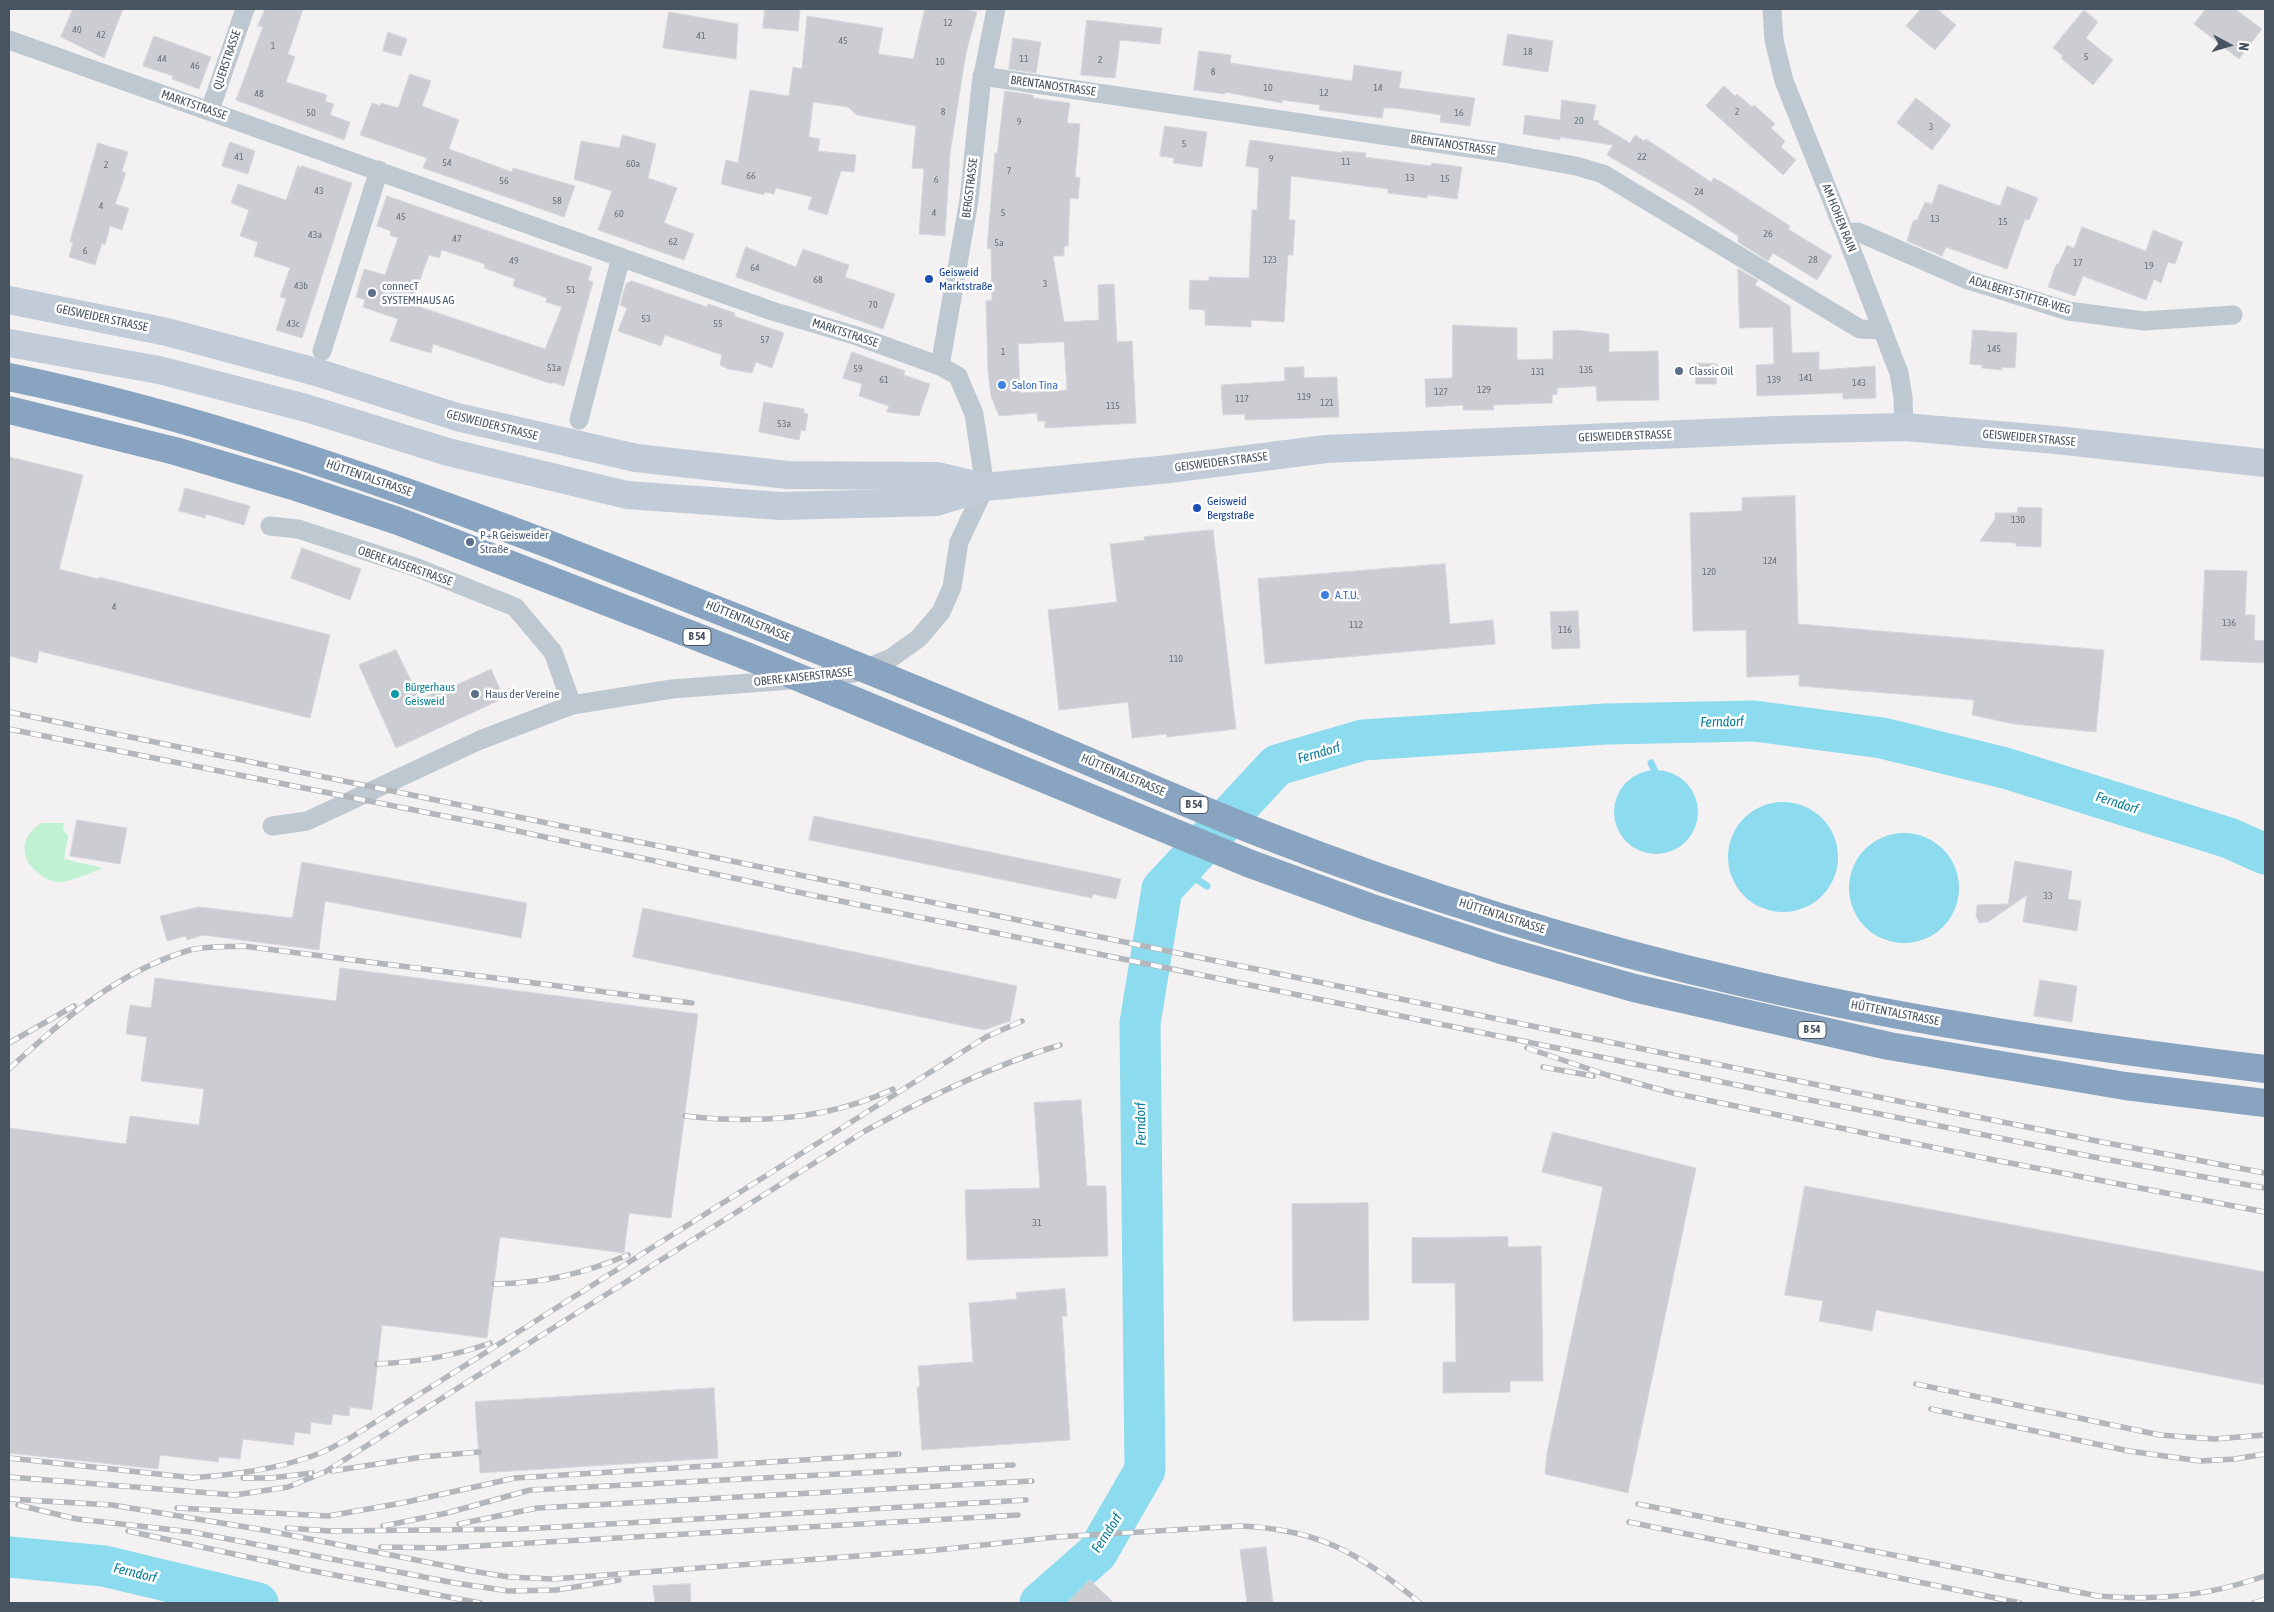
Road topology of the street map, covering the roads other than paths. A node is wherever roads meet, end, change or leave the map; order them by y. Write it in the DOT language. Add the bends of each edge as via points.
graph roads {
  1 [pos="245,9"];
  2 [pos="996,9"];
  3 [pos="1772,9"];
  4 [pos="9,40"];
  5 [pos="982,76"];
  6 [pos="210,110"];
  7 [pos="379,170"];
  8 [pos="1846,233"];
  9 [pos="621,257"];
  10 [pos="9,300"];
  11 [pos="2233,315"];
  12 [pos="1883,330"];
  13 [pos="9,344"];
  14 [pos="322,351"];
  15 [pos="940,366"];
  16 [pos="9,376"];
  17 [pos="9,410"];
  18 [pos="579,420"];
  19 [pos="1904,427"];
  20 [pos="2265,463"];
  21 [pos="985,487"];
  22 [pos="270,526"];
  23 [pos="572,705"];
  24 [pos="272,826"];
  25 [pos="2265,1069"];
  26 [pos="2265,1103"];
  1 -- 6 [label="street, QUERSTRASSE"];
  2 -- 5 [label="street, BERGSTRASSE"];
  3 -- 8 [label="street, AM HOHEN RAIN" via="1774,40 1784,82"];
  4 -- 6 [label="street, MARKTSTRASSE"];
  5 -- 12 [label="street, BRENTANOSTRASSE" via="1576,166 1603,174 1860,329"];
  5 -- 15 [label="street, BERGSTRASSE" via="969,200"];
  6 -- 7 [label="street, MARKTSTRASSE"];
  7 -- 9 [label="street, MARKTSTRASSE"];
  7 -- 14 [label="street"];
  8 -- 11 [label="street, ADALBERT-STIFTER-WEG" via="1858,232 1968,280 2068,311 2144,321"];
  8 -- 12 [label="street, AM HOHEN RAIN"];
  9 -- 15 [label="street, MARKTSTRASSE"];
  9 -- 18 [label="street"];
  10 -- 21 [label="main road, GEISWEIDER STRASSE" via="167,332 316,372 457,417 636,458 788,475 938,476"];
  12 -- 19 [label="street, AM HOHEN RAIN" via="1899,373"];
  13 -- 21 [label="main road, GEISWEIDER STRASSE" via="159,370 306,408 448,452 627,495 800,506 936,502"];
  15 -- 21 [label="street, MARKTSTRASSE" via="958,376 974,414"];
  16 -- 25 [label="highway, HÜTTENTALSTRASSE / B 54" via="184,420 302,454 407,490 757,624 1261,833 1518,922 1750,984 1894,1014 2129,1052"];
  17 -- 26 [label="highway, B 54" via="175,451 398,521 749,657 1248,863 1501,950 1634,988 1889,1046 2125,1086"];
  19 -- 20 [label="main road, GEISWEIDER STRASSE"];
  19 -- 21 [label="main road, GEISWEIDER STRASSE" via="1326,449"];
  21 -- 23 [label="street, OBERE KAISERSTRASSE" via="959,542 952,587 941,612 919,638 891,658 854,673 672,688"];
  22 -- 23 [label="street, OBERE KAISERSTRASSE" via="298,529 415,567 515,607 553,652"];
  23 -- 24 [label="street, OBERE KAISERSTRASSE" via="480,740 308,821"];
}
